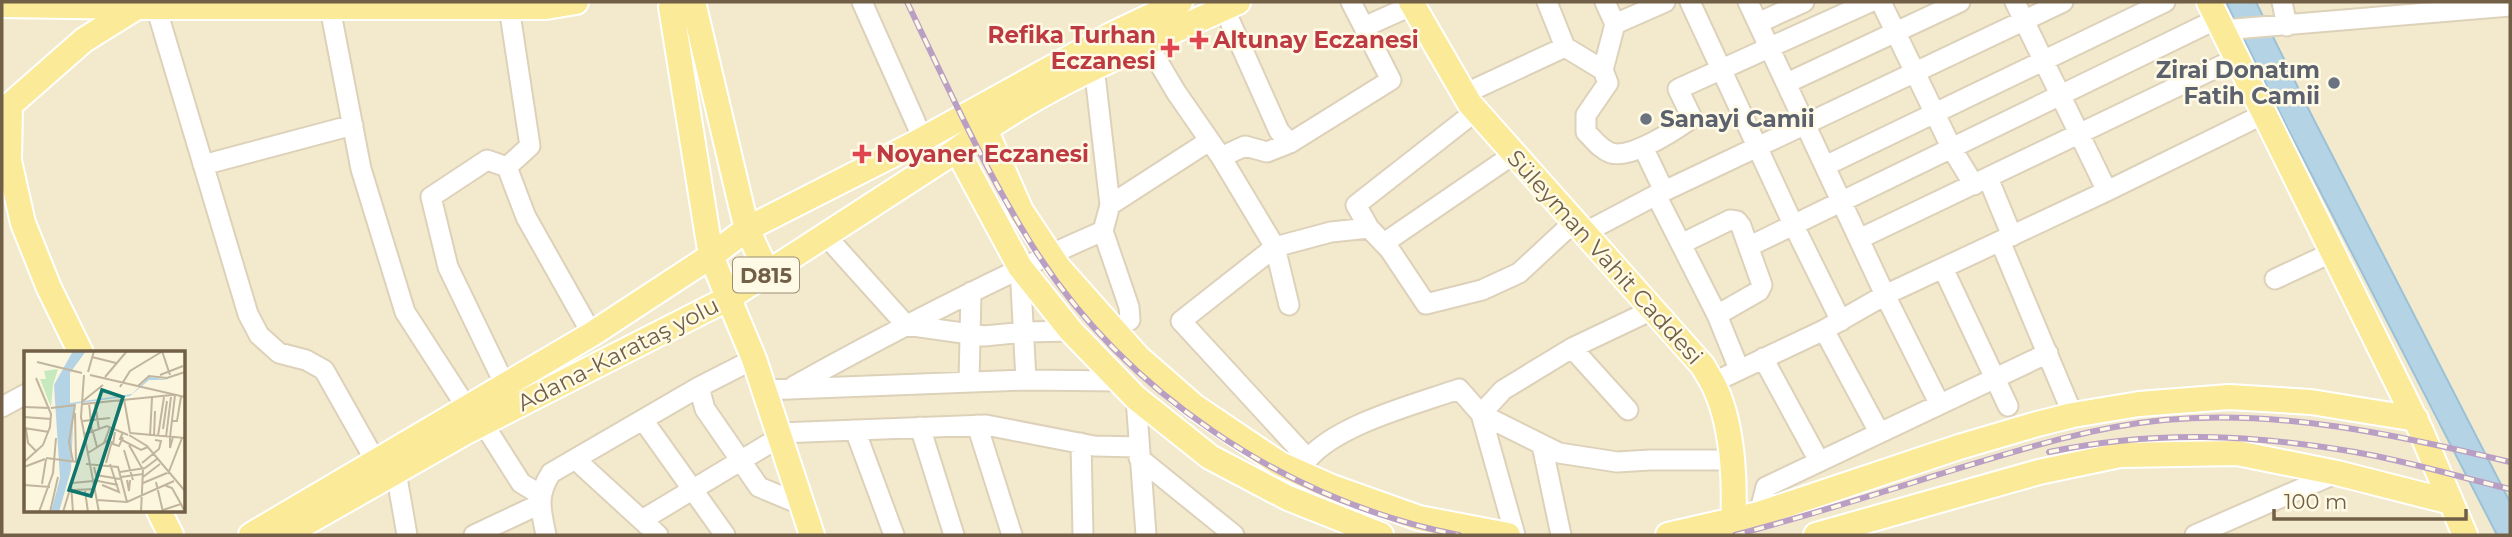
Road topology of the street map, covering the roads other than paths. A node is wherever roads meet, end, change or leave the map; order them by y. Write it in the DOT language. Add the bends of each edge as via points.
graph roads {
  1 [pos="576,2"];
  2 [pos="862,2"];
  3 [pos="1351,2"];
  4 [pos="1547,2"];
  5 [pos="1605,2"];
  6 [pos="1665,2"];
  7 [pos="1690,2"];
  8 [pos="1748,2"];
  9 [pos="1804,2"];
  10 [pos="1870,2"];
  11 [pos="1881,2"];
  12 [pos="1959,2"];
  13 [pos="2015,2"];
  14 [pos="2063,2"];
  15 [pos="2165,2"];
  16 [pos="2282,2"];
  17 [pos="676,3"];
  18 [pos="1412,3"];
  19 [pos="2,5"];
  20 [pos="1166,5"];
  21 [pos="1231,5"];
  22 [pos="2510,6"];
  23 [pos="146,7"];
  24 [pos="509,7"];
  25 [pos="330,8"];
  26 [pos="2421,8"];
  27 [pos="2023,20"];
  28 [pos="2220,20"];
  29 [pos="1758,23"];
  30 [pos="1615,24"];
  31 [pos="2285,26"];
  32 [pos="1364,27"];
  33 [pos="1894,33"];
  34 [pos="1147,43"];
  35 [pos="1565,47"];
  36 [pos="1771,49"];
  37 [pos="2237,58"];
  38 [pos="2043,59"];
  39 [pos="1094,66"];
  40 [pos="1721,69"];
  41 [pos="1603,70"];
  42 [pos="1916,73"];
  43 [pos="1787,83"];
  44 [pos="2061,96"];
  45 [pos="1470,102"];
  46 [pos="6,106"];
  47 [pos="1936,112"];
  48 [pos="2264,114"];
  49 [pos="1807,124"];
  50 [pos="353,125"];
  51 [pos="985,129"];
  52 [pos="2079,132"];
  53 [pos="923,139"];
  54 [pos="1209,141"];
  55 [pos="1290,143"];
  56 [pos="1643,147"];
  57 [pos="1759,147"];
  58 [pos="1952,149"];
  59 [pos="957,150"];
  60 [pos="1514,154"];
  61 [pos="1222,157"];
  62 [pos="204,165"];
  63 [pos="1825,166"];
  64 [pos="507,167"];
  65 [pos="1981,181"];
  66 [pos="2108,191"];
  67 [pos="1660,193"];
  68 [pos="1842,202"];
  69 [pos="1110,205"];
  70 [pos="1793,224"];
  71 [pos="1369,228"];
  72 [pos="1579,228"];
  73 [pos="747,229"];
  74 [pos="1102,231"];
  75 [pos="826,236"];
  76 [pos="1859,239"];
  77 [pos="2006,239"];
  78 [pos="1384,243"];
  79 [pos="1682,244"];
  80 [pos="1750,246"];
  81 [pos="1275,247"];
  82 [pos="2333,252"];
  83 [pos="1050,254"];
  84 [pos="710,256"];
  85 [pos="1020,267"];
  86 [pos="1943,268"];
  87 [pos="768,274"];
  88 [pos="2275,279"];
  89 [pos="971,292"];
  90 [pos="1885,295"];
  91 [pos="727,299"];
  92 [pos="1289,305"];
  93 [pos="1652,310"];
  94 [pos="1717,315"];
  95 [pos="1130,320"];
  96 [pos="906,324"];
  97 [pos="1833,326"];
  98 [pos="1071,331"];
  99 [pos="1026,332"];
  100 [pos="592,334"];
  101 [pos="971,334"];
  102 [pos="1572,348"];
  103 [pos="80,351"];
  104 [pos="2048,353"];
  105 [pos="1763,358"];
  106 [pos="754,359"];
  107 [pos="1739,369"];
  108 [pos="1994,377"];
  109 [pos="1027,380"];
  110 [pos="969,382"];
  111 [pos="1117,382"];
  112 [pos="1712,383"];
  113 [pos="505,386"];
  114 [pos="699,387"];
  115 [pos="790,388"];
  116 [pos="764,390"];
  117 [pos="24,395"];
  118 [pos="1136,398"];
  119 [pos="1939,403"];
  120 [pos="2008,406"];
  121 [pos="2,407"];
  122 [pos="1628,410"];
  123 [pos="1481,414"];
  124 [pos="475,415"];
  125 [pos="2073,415"];
  126 [pos="2416,419"];
  127 [pos="643,420"];
  128 [pos="977,425"];
  129 [pos="920,428"];
  130 [pos="855,430"];
  131 [pos="1879,432"];
  132 [pos="779,435"];
  133 [pos="1081,443"];
  134 [pos="1542,445"];
  135 [pos="1139,453"];
  136 [pos="575,459"];
  137 [pos="1730,460"];
  138 [pos="740,461"];
  139 [pos="1819,461"];
  140 [pos="386,467"];
  141 [pos="2337,473"];
  142 [pos="691,490"];
  143 [pos="541,500"];
  144 [pos="2451,502"];
  145 [pos="802,505"];
  146 [pos="159,512"];
  147 [pos="1759,514"];
  148 [pos="642,520"];
  149 [pos="1733,528"];
  150 [pos="1855,531"];
  151 [pos="170,535"];
  152 [pos="251,535"];
  153 [pos="285,535"];
  154 [pos="407,535"];
  155 [pos="474,535"];
  156 [pos="546,535"];
  157 [pos="658,535"];
  158 [pos="725,535"];
  159 [pos="812,535"];
  160 [pos="894,535"];
  161 [pos="954,535"];
  162 [pos="1012,535"];
  163 [pos="1083,535"];
  164 [pos="1146,535"];
  165 [pos="1234,535"];
  166 [pos="1377,535"];
  167 [pos="1508,535"];
  168 [pos="1514,535"];
  169 [pos="1561,535"];
  170 [pos="1668,535"];
  171 [pos="1816,535"];
  172 [pos="2195,535"];
  173 [pos="2465,535"];
  1 -- 24 [label="main road"];
  2 -- 53 [label="street"];
  3 -- 32 [label="street"];
  4 -- 35 [label="street"];
  5 -- 30 [label="street"];
  6 -- 30 [label="street"];
  7 -- 40 [label="street"];
  8 -- 29 [label="street"];
  9 -- 29 [label="street"];
  10 -- 36 [label="street"];
  11 -- 33 [label="street"];
  12 -- 33 [label="street"];
  13 -- 27 [label="street"];
  14 -- 27 [label="street"];
  15 -- 38 [label="street"];
  16 -- 31 [label="street"];
  17 -- 73 [label="main road"];
  17 -- 84 [label="main road"];
  18 -- 32 [label="street"];
  18 -- 45 [label="main road, Süleyman Vahit Caddesi"];
  19 -- 23 [label="main road"];
  20 -- 53 [label="main road, Adana-Karataş yolu / D815"];
  21 -- 34 [label="main road, Adana-Karataş yolu / D815"];
  21 -- 55 [label="street" via="1279,131"];
  22 -- 26 [label="street"];
  23 -- 25 [label="main road"];
  23 -- 46 [label="main road" via="84,40"];
  23 -- 62 [label="street"];
  24 -- 25 [label="main road"];
  24 -- 64 [label="street" via="530,146"];
  25 -- 50 [label="street"];
  26 -- 31 [label="street"];
  27 -- 38 [label="street"];
  27 -- 42 [label="street"];
  28 -- 31 [label="street"];
  28 -- 37 [label="main road"];
  28 -- 44 [label="street"];
  29 -- 36 [label="street"];
  30 -- 41 [label="street"];
  32 -- 55 [label="street" via="1391,80"];
  33 -- 42 [label="street"];
  33 -- 43 [label="street"];
  34 -- 39 [label="main road, Adana-Karataş yolu / D815"];
  34 -- 54 [label="street"];
  35 -- 41 [label="street"];
  35 -- 45 [label="street"];
  36 -- 40 [label="street"];
  36 -- 43 [label="street"];
  37 -- 48 [label="main road"];
  37 -- 52 [label="street"];
  38 -- 44 [label="street"];
  38 -- 47 [label="street"];
  39 -- 51 [label="main road, Adana-Karataş yolu / D815"];
  39 -- 69 [label="street"];
  40 -- 56 [label="street" via="1678,89 1692,118"];
  40 -- 57 [label="street"];
  41 -- 56 [label="street" via="1608,83 1586,115 1586,132 1602,149 1615,154"];
  42 -- 47 [label="street"];
  42 -- 49 [label="street"];
  43 -- 49 [label="street"];
  44 -- 52 [label="street"];
  44 -- 58 [label="street"];
  45 -- 60 [label="main road, Süleyman Vahit Caddesi"];
  45 -- 71 [label="street" via="1356,205"];
  46 -- 103 [label="main road" via="9,161 23,223"];
  47 -- 58 [label="street"];
  47 -- 63 [label="street"];
  48 -- 66 [label="street"];
  48 -- 82 [label="main road"];
  49 -- 57 [label="street"];
  49 -- 63 [label="street"];
  50 -- 62 [label="street"];
  50 -- 124 [label="street" via="361,169 405,312"];
  51 -- 59 [label="main road, Adana-Karataş yolu / D815"];
  51 -- 83 [label="main road" via="1021,211"];
  52 -- 65 [label="street"];
  52 -- 66 [label="street"];
  53 -- 73 [label="main road, Adana-Karataş yolu / D815"];
  54 -- 61 [label="street"];
  54 -- 69 [label="street"];
  55 -- 61 [label="street" via="1267,152 1245,146"];
  56 -- 67 [label="street"];
  57 -- 67 [label="street"];
  57 -- 70 [label="street"];
  58 -- 65 [label="street"];
  58 -- 68 [label="street"];
  59 -- 75 [label="main road, Adana-Karataş yolu / D815"];
  59 -- 85 [label="main road"];
  60 -- 72 [label="main road, Süleyman Vahit Caddesi"];
  60 -- 78 [label="street"];
  61 -- 81 [label="street"];
  62 -- 140 [label="street" via="248,314 260,335 279,353 324,370"];
  63 -- 68 [label="street"];
  64 -- 100 [label="street" via="526,217"];
  64 -- 113 [label="street" via="487,160 431,197 448,267"];
  65 -- 76 [label="street"];
  65 -- 77 [label="street"];
  66 -- 77 [label="street"];
  67 -- 72 [label="street"];
  67 -- 79 [label="street"];
  68 -- 70 [label="street"];
  68 -- 76 [label="street"];
  69 -- 74 [label="street"];
  70 -- 80 [label="street"];
  70 -- 97 [label="street"];
  71 -- 78 [label="street"];
  71 -- 81 [label="street" via="1331,232"];
  72 -- 78 [label="street" via="1519,272 1482,290 1426,304"];
  72 -- 93 [label="main road, Süleyman Vahit Caddesi"];
  73 -- 84 [label="main road, Adana-Karataş yolu / D815"];
  73 -- 87 [label="main road"];
  74 -- 83 [label="street"];
  74 -- 95 [label="street"];
  75 -- 87 [label="main road, Adana-Karataş yolu / D815"];
  75 -- 96 [label="street"];
  76 -- 90 [label="street"];
  77 -- 86 [label="street"];
  77 -- 104 [label="street"];
  79 -- 80 [label="street" via="1731,220 1741,226"];
  79 -- 94 [label="street"];
  80 -- 94 [label="street" via="1762,285"];
  81 -- 92 [label="street"];
  81 -- 123 [label="street" via="1181,321 1308,459 1340,433 1460,389"];
  82 -- 88 [label="street"];
  82 -- 126 [label="main road"];
  83 -- 85 [label="street"];
  83 -- 167 [label="main road" via="1138,357 1194,406 1280,464 1419,517"];
  84 -- 91 [label="main road"];
  84 -- 100 [label="main road, Adana-Karataş yolu / D815"];
  85 -- 89 [label="street"];
  85 -- 98 [label="main road"];
  85 -- 99 [label="street"];
  86 -- 90 [label="street"];
  86 -- 108 [label="street"];
  87 -- 91 [label="main road, Adana-Karataş yolu / D815"];
  89 -- 96 [label="street"];
  89 -- 101 [label="street"];
  90 -- 97 [label="street"];
  90 -- 119 [label="street"];
  91 -- 106 [label="main road"];
  91 -- 124 [label="main road, Adana-Karataş yolu / D815"];
  93 -- 102 [label="street"];
  93 -- 112 [label="main road, Süleyman Vahit Caddesi" via="1703,366"];
  94 -- 107 [label="street"];
  96 -- 101 [label="street"];
  96 -- 115 [label="street"];
  97 -- 105 [label="street"];
  97 -- 131 [label="street"];
  98 -- 99 [label="street"];
  98 -- 111 [label="main road"];
  99 -- 101 [label="street"];
  99 -- 109 [label="street"];
  100 -- 113 [label="main road, Adana-Karataş yolu / D815"];
  101 -- 110 [label="street"];
  102 -- 122 [label="street"];
  102 -- 123 [label="street" via="1503,390"];
  104 -- 108 [label="street"];
  104 -- 125 [label="street"];
  105 -- 107 [label="street"];
  105 -- 139 [label="street"];
  106 -- 114 [label="street"];
  106 -- 116 [label="main road"];
  107 -- 112 [label="street"];
  108 -- 119 [label="street"];
  108 -- 120 [label="street"];
  109 -- 110 [label="street"];
  109 -- 111 [label="street"];
  110 -- 115 [label="street"];
  111 -- 118 [label="main road"];
  112 -- 137 [label="main road, Süleyman Vahit Caddesi" via="1728,431"];
  113 -- 124 [label="main road, Adana-Karataş yolu / D815"];
  114 -- 127 [label="street"];
  114 -- 138 [label="street" via="705,409"];
  115 -- 116 [label="street"];
  116 -- 132 [label="main road"];
  117 -- 121 [label="street"];
  118 -- 135 [label="street"];
  118 -- 166 [label="main road" via="1210,457 1288,498"];
  119 -- 131 [label="street"];
  123 -- 134 [label="street"];
  123 -- 168 [label="street"];
  124 -- 140 [label="main road, Adana-Karataş yolu / D815"];
  124 -- 143 [label="street" via="521,483"];
  125 -- 126 [label="main road" via="2229,397 2311,402"];
  125 -- 147 [label="main road" via="1959,447"];
  126 -- 144 [label="main road"];
  127 -- 136 [label="street"];
  127 -- 142 [label="street"];
  128 -- 129 [label="street"];
  128 -- 133 [label="street"];
  128 -- 162 [label="street"];
  129 -- 130 [label="street"];
  129 -- 161 [label="street"];
  130 -- 132 [label="street"];
  130 -- 160 [label="street"];
  131 -- 139 [label="street"];
  132 -- 138 [label="street"];
  132 -- 145 [label="main road"];
  133 -- 135 [label="street"];
  133 -- 163 [label="street"];
  134 -- 137 [label="street" via="1559,453 1617,462"];
  134 -- 169 [label="street"];
  135 -- 164 [label="street"];
  135 -- 165 [label="street"];
  136 -- 143 [label="street" via="551,473"];
  136 -- 148 [label="street"];
  137 -- 149 [label="main road, Süleyman Vahit Caddesi"];
  138 -- 142 [label="street"];
  138 -- 145 [label="street" via="759,487"];
  139 -- 147 [label="street" via="1766,487"];
  140 -- 152 [label="main road, Adana-Karataş yolu / D815"];
  140 -- 153 [label="main road, Adana-Karataş yolu / D815"];
  140 -- 154 [label="street"];
  141 -- 144 [label="main road"];
  141 -- 150 [label="main road" via="2237,453 2120,456 2039,472"];
  141 -- 172 [label="street"];
  142 -- 148 [label="street"];
  142 -- 158 [label="street"];
  143 -- 155 [label="street"];
  143 -- 156 [label="street"];
  144 -- 173 [label="main road"];
  145 -- 159 [label="main road"];
  146 -- 151 [label="main road"];
  147 -- 149 [label="main road"];
  148 -- 157 [label="street"];
  149 -- 170 [label="main road"];
  150 -- 171 [label="main road"];
}
